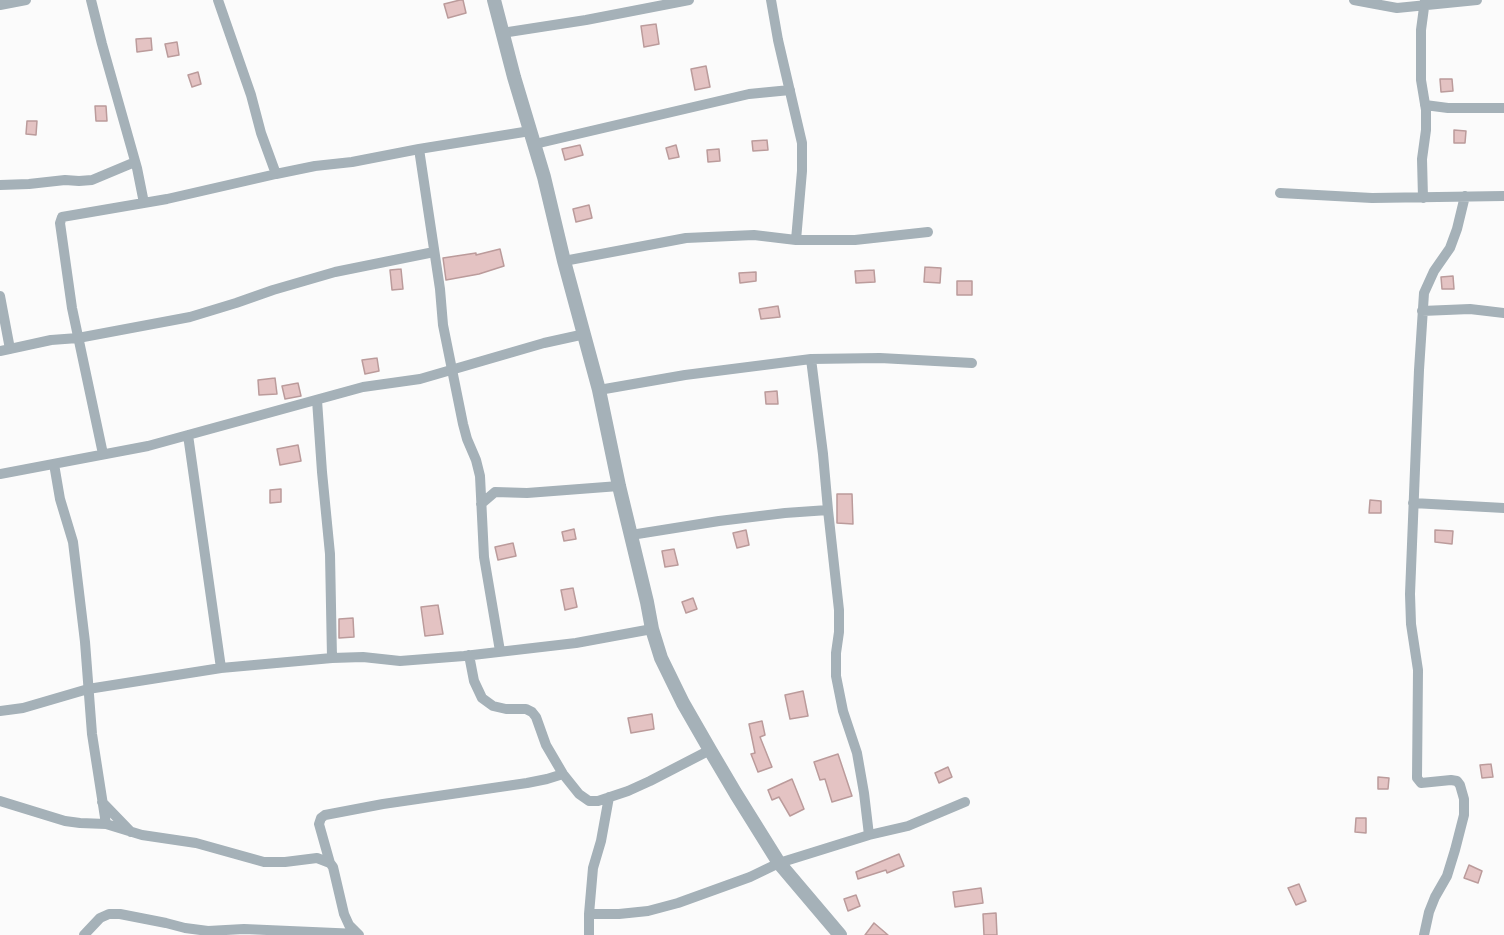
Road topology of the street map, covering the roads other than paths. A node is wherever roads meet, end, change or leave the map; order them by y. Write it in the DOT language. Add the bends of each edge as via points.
graph roads {
  1 [pos="26,0"];
  2 [pos="91,0"];
  3 [pos="218,0"];
  4 [pos="494,0"];
  5 [pos="689,0"];
  6 [pos="771,0"];
  7 [pos="1354,0"];
  8 [pos="1477,0"];
  9 [pos="1425,3"];
  10 [pos="0,5"];
  11 [pos="502,33"];
  12 [pos="790,90"];
  13 [pos="1425,105"];
  14 [pos="1504,108"];
  15 [pos="533,137"];
  16 [pos="420,149"];
  17 [pos="135,162"];
  18 [pos="276,174"];
  19 [pos="0,185"];
  20 [pos="1280,193"];
  21 [pos="1465,196"];
  22 [pos="1504,196"];
  23 [pos="1423,198"];
  24 [pos="144,203"];
  25 [pos="928,232"];
  26 [pos="796,240"];
  27 [pos="434,252"];
  28 [pos="564,261"];
  29 [pos="0,304"];
  30 [pos="1422,311"];
  31 [pos="1504,313"];
  32 [pos="585,334"];
  33 [pos="78,338"];
  34 [pos="5,350"];
  35 [pos="811,359"];
  36 [pos="972,363"];
  37 [pos="452,369"];
  38 [pos="599,390"];
  39 [pos="317,400"];
  40 [pos="188,435"];
  41 [pos="104,454"];
  42 [pos="54,464"];
  43 [pos="0,474"];
  44 [pos="480,477"];
  45 [pos="620,486"];
  46 [pos="495,492"];
  47 [pos="1413,503"];
  48 [pos="481,504"];
  49 [pos="1504,508"];
  50 [pos="828,510"];
  51 [pos="632,536"];
  52 [pos="652,629"];
  53 [pos="500,651"];
  54 [pos="469,655"];
  55 [pos="332,658"];
  56 [pos="221,668"];
  57 [pos="88,689"];
  58 [pos="0,711"];
  59 [pos="710,750"];
  60 [pos="563,774"];
  61 [pos="609,797"];
  62 [pos="0,801"];
  63 [pos="102,802"];
  64 [pos="965,802"];
  65 [pos="106,824"];
  66 [pos="131,832"];
  67 [pos="869,835"];
  68 [pos="330,863"];
  69 [pos="779,863"];
  70 [pos="589,914"];
  71 [pos="359,934"];
  72 [pos="84,935"];
  73 [pos="589,935"];
  74 [pos="840,935"];
  75 [pos="1424,935"];
  1 -- 10 [label="street"];
  2 -- 17 [label="street"];
  3 -- 18 [label="street"];
  4 -- 11 [label="street"];
  5 -- 11 [label="street"];
  6 -- 12 [label="street"];
  7 -- 9 [label="street" via="1397,8"];
  8 -- 9 [label="street"];
  9 -- 13 [label="street" via="1421,80"];
  11 -- 15 [label="street"];
  12 -- 15 [label="street" via="749,94"];
  12 -- 26 [label="street" via="802,143"];
  13 -- 14 [label="street"];
  13 -- 23 [label="street"];
  15 -- 16 [label="street"];
  15 -- 28 [label="street"];
  16 -- 18 [label="street"];
  16 -- 27 [label="street"];
  17 -- 19 [label="street" via="92,180"];
  17 -- 24 [label="street"];
  18 -- 24 [label="street"];
  20 -- 23 [label="street"];
  21 -- 22 [label="street"];
  21 -- 23 [label="street"];
  21 -- 30 [label="street" via="1454,239 1426,287"];
  24 -- 33 [label="street" via="62,217 65,265"];
  25 -- 26 [label="street" via="855,240"];
  26 -- 28 [label="street" via="754,235 686,238"];
  27 -- 33 [label="street" via="336,272 190,317"];
  27 -- 37 [label="street"];
  28 -- 32 [label="street"];
  29 -- 34 [label="street"];
  30 -- 31 [label="street" via="1470,309"];
  30 -- 47 [label="street"];
  32 -- 37 [label="street"];
  32 -- 38 [label="street"];
  33 -- 34 [label="street"];
  33 -- 41 [label="street"];
  35 -- 36 [label="street"];
  35 -- 38 [label="street"];
  35 -- 50 [label="street"];
  37 -- 39 [label="street"];
  37 -- 44 [label="street" via="467,440"];
  38 -- 45 [label="street"];
  39 -- 40 [label="street"];
  39 -- 55 [label="street" via="330,554"];
  40 -- 41 [label="street"];
  40 -- 56 [label="street"];
  41 -- 42 [label="street"];
  42 -- 43 [label="street"];
  42 -- 57 [label="street" via="73,542"];
  44 -- 46 [label="street"];
  44 -- 48 [label="street"];
  45 -- 46 [label="street"];
  45 -- 51 [label="street"];
  46 -- 48 [label="street"];
  47 -- 49 [label="street"];
  47 -- 75 [label="street" via="1410,594 1418,670 1417,778 1421,783 1456,781 1464,799 1455,850 1429,912"];
  48 -- 53 [label="street" via="483,557"];
  50 -- 51 [label="street" via="719,521"];
  50 -- 67 [label="street" via="838,610 836,676 857,753"];
  51 -- 52 [label="street"];
  52 -- 53 [label="street"];
  52 -- 59 [label="street" via="669,676"];
  53 -- 54 [label="street"];
  54 -- 55 [label="street" via="400,661"];
  54 -- 60 [label="street" via="482,698 493,706 532,712"];
  55 -- 56 [label="street"];
  56 -- 57 [label="street"];
  57 -- 58 [label="street"];
  57 -- 63 [label="street"];
  59 -- 61 [label="street" via="650,782"];
  59 -- 69 [label="street"];
  60 -- 61 [label="street" via="589,801"];
  60 -- 68 [label="street" via="326,815 319,824"];
  61 -- 70 [label="street" via="593,868"];
  62 -- 65 [label="street" via="65,821"];
  63 -- 65 [label="street"];
  63 -- 66 [label="street"];
  64 -- 67 [label="street" via="908,826"];
  65 -- 66 [label="street"];
  66 -- 68 [label="street" via="196,843 264,862 317,858"];
  67 -- 69 [label="street"];
  68 -- 71 [label="street" via="344,914"];
  69 -- 70 [label="street" via="678,903 648,911"];
  69 -- 74 [label="street"];
  70 -- 73 [label="street"];
  71 -- 72 [label="street" via="208,931 109,914 99,918"];
}
